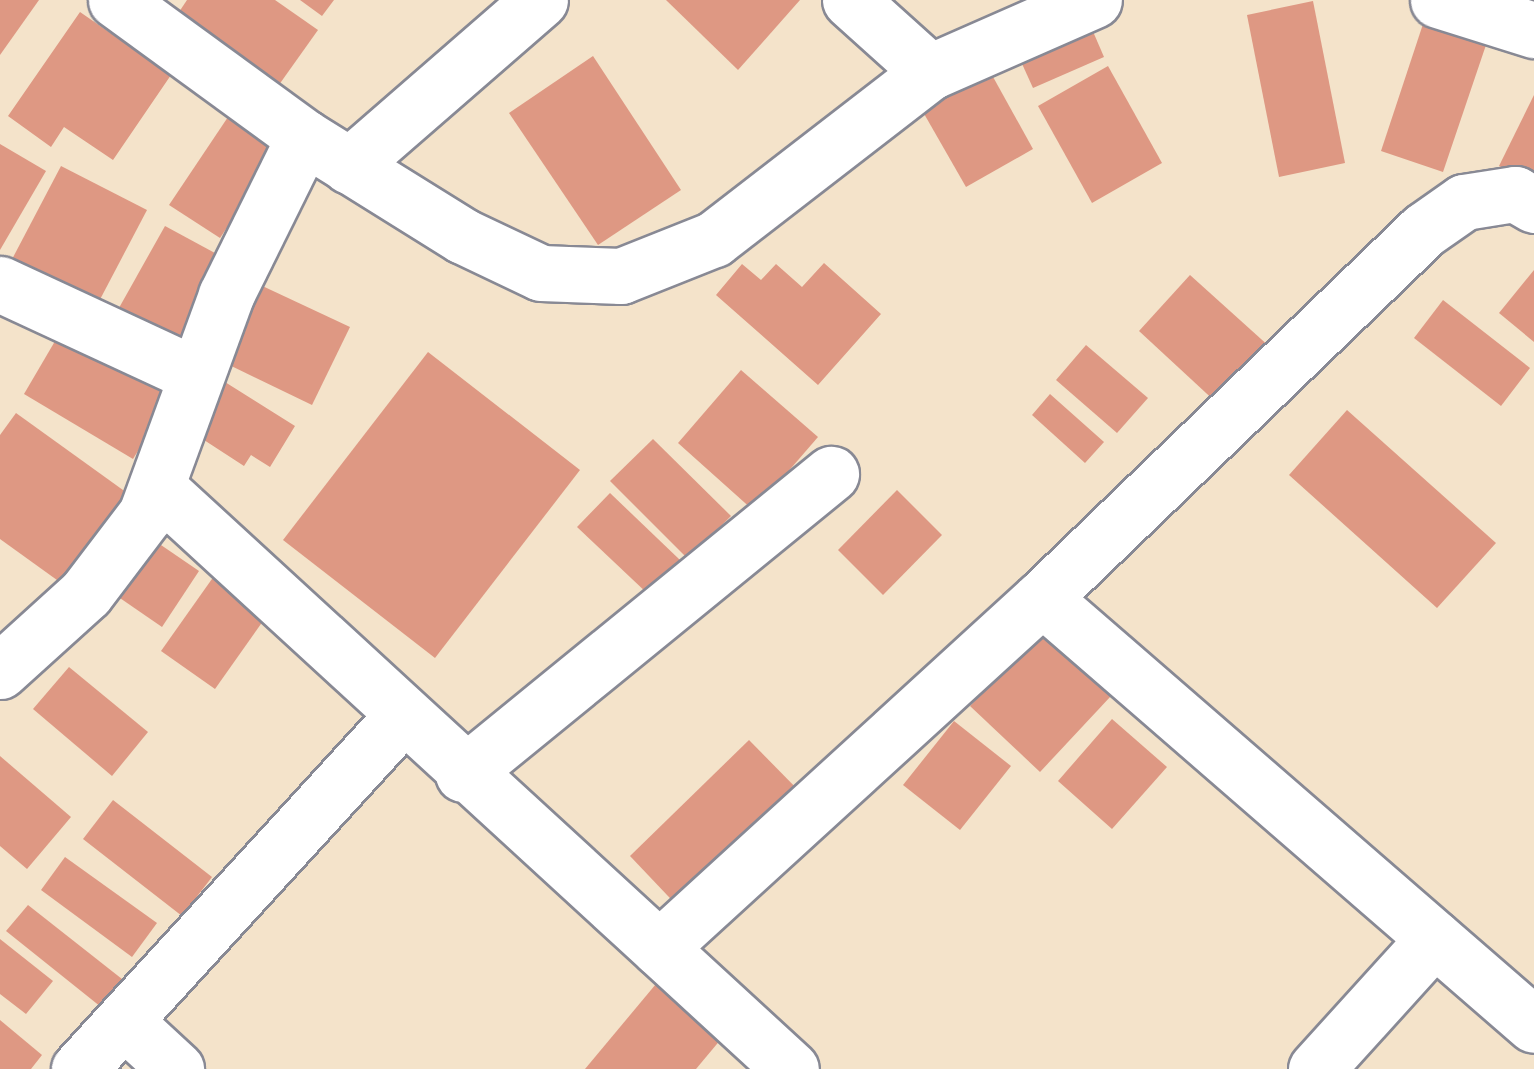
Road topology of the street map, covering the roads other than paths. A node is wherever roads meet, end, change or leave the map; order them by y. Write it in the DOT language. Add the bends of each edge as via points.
graph roads {
  1 [pos="540,0"];
  2 [pos="850,0"];
  3 [pos="1094,0"];
  4 [pos="1461,4"];
  5 [pos="132,5"];
  6 [pos="1534,30"];
  7 [pos="930,72"];
  8 [pos="327,152"];
  9 [pos="1534,205"];
  10 [pos="0,284"];
  11 [pos="194,374"];
  12 [pos="831,474"];
  13 [pos="158,488"];
  14 [pos="1042,598"];
  15 [pos="0,671"];
  16 [pos="404,714"];
  17 [pos="463,774"];
  18 [pos="1434,939"];
  19 [pos="659,948"];
  20 [pos="124,1020"];
  21 [pos="1534,1025"];
  22 [pos="79,1069"];
  23 [pos="176,1069"];
  24 [pos="791,1069"];
  25 [pos="1316,1069"];
  1 -- 8 [label="street"];
  2 -- 7 [label="street"];
  3 -- 7 [label="street"];
  4 -- 6 [label="street"];
  5 -- 8 [label="street"];
  7 -- 8 [label="street" via="714,239 622,276 541,273 464,236"];
  8 -- 11 [label="street"];
  9 -- 14 [label="street" via="1516,194 1464,202 1424,230"];
  10 -- 11 [label="street"];
  11 -- 13 [label="street"];
  12 -- 17 [label="street"];
  13 -- 15 [label="street" via="86,592"];
  13 -- 16 [label="street"];
  14 -- 18 [label="street"];
  14 -- 19 [label="street"];
  16 -- 17 [label="street"];
  16 -- 20 [label="street"];
  17 -- 19 [label="street"];
  18 -- 21 [label="street"];
  18 -- 25 [label="street"];
  19 -- 24 [label="street"];
  20 -- 22 [label="street"];
  20 -- 23 [label="street"];
}
